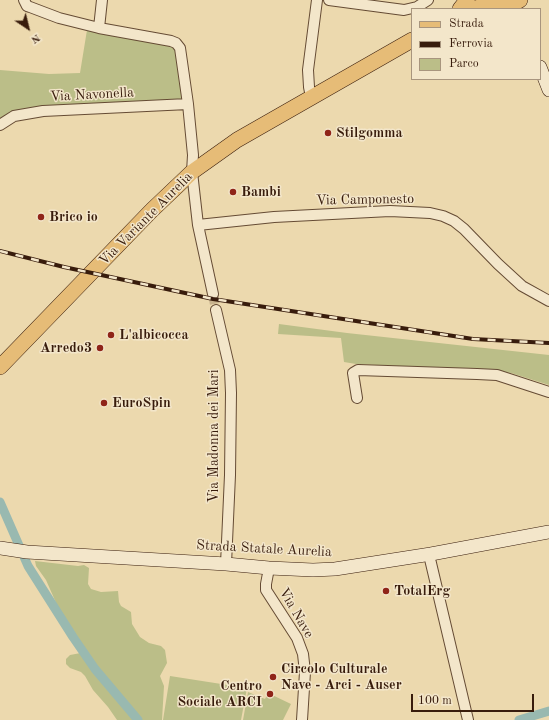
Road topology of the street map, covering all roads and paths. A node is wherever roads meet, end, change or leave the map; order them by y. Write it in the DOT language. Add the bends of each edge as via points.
graph roads {
  1 [pos="24,0"];
  2 [pos="102,0"];
  3 [pos="317,0"];
  4 [pos="329,0"];
  5 [pos="428,0"];
  6 [pos="467,0"];
  7 [pos="505,3"];
  8 [pos="411,8"];
  9 [pos="413,8"];
  10 [pos="461,8"];
  11 [pos="478,8"];
  12 [pos="99,28"];
  13 [pos="411,41"];
  14 [pos="541,70"];
  15 [pos="549,90"];
  16 [pos="311,97"];
  17 [pos="188,104"];
  18 [pos="0,125"];
  19 [pos="192,172"];
  20 [pos="198,225"];
  21 [pos="213,294"];
  22 [pos="549,302"];
  23 [pos="216,310"];
  24 [pos="0,367"];
  25 [pos="549,392"];
  26 [pos="357,398"];
  27 [pos="549,532"];
  28 [pos="0,548"];
  29 [pos="431,554"];
  30 [pos="226,564"];
  31 [pos="270,568"];
  32 [pos="302,720"];
  33 [pos="468,720"];
  1 -- 12 [label="street" via="28,6 45,13"];
  2 -- 12 [label="street"];
  3 -- 16 [label="street" via="308,70"];
  4 -- 8 [label="street" via="404,10"];
  5 -- 9 [label="street"];
  6 -- 10 [label="main road"];
  7 -- 11 [label="main road"];
  12 -- 17 [label="street" via="176,43 180,48"];
  13 -- 16 [label="main road, Via Variante Aurelia"];
  14 -- 15 [label="main road"];
  16 -- 19 [label="main road, Via Variante Aurelia" via="237,140"];
  17 -- 18 [label="street, Via Navonella" via="43,111 14,116"];
  17 -- 19 [label="street"];
  19 -- 20 [label="street"];
  19 -- 24 [label="main road, Via Variante Aurelia"];
  20 -- 21 [label="street"];
  20 -- 22 [label="street, Via Camponesto" via="274,217 390,211 430,213 454,221 522,286"];
  23 -- 30 [label="street, Via Madonna dei Mari" via="230,370 231,393"];
  25 -- 26 [label="street" via="496,375 358,370 353,373"];
  27 -- 29 [label="main road, Strada Statale Aurelia"];
  28 -- 30 [label="main road, Strada Statale Aurelia"];
  29 -- 31 [label="main road, Strada Statale Aurelia" via="335,569"];
  29 -- 33 [label="street" via="430,559"];
  30 -- 31 [label="main road, Strada Statale Aurelia"];
  31 -- 32 [label="street, Via Nave" via="266,590 297,638 303,654 305,672"];
}
